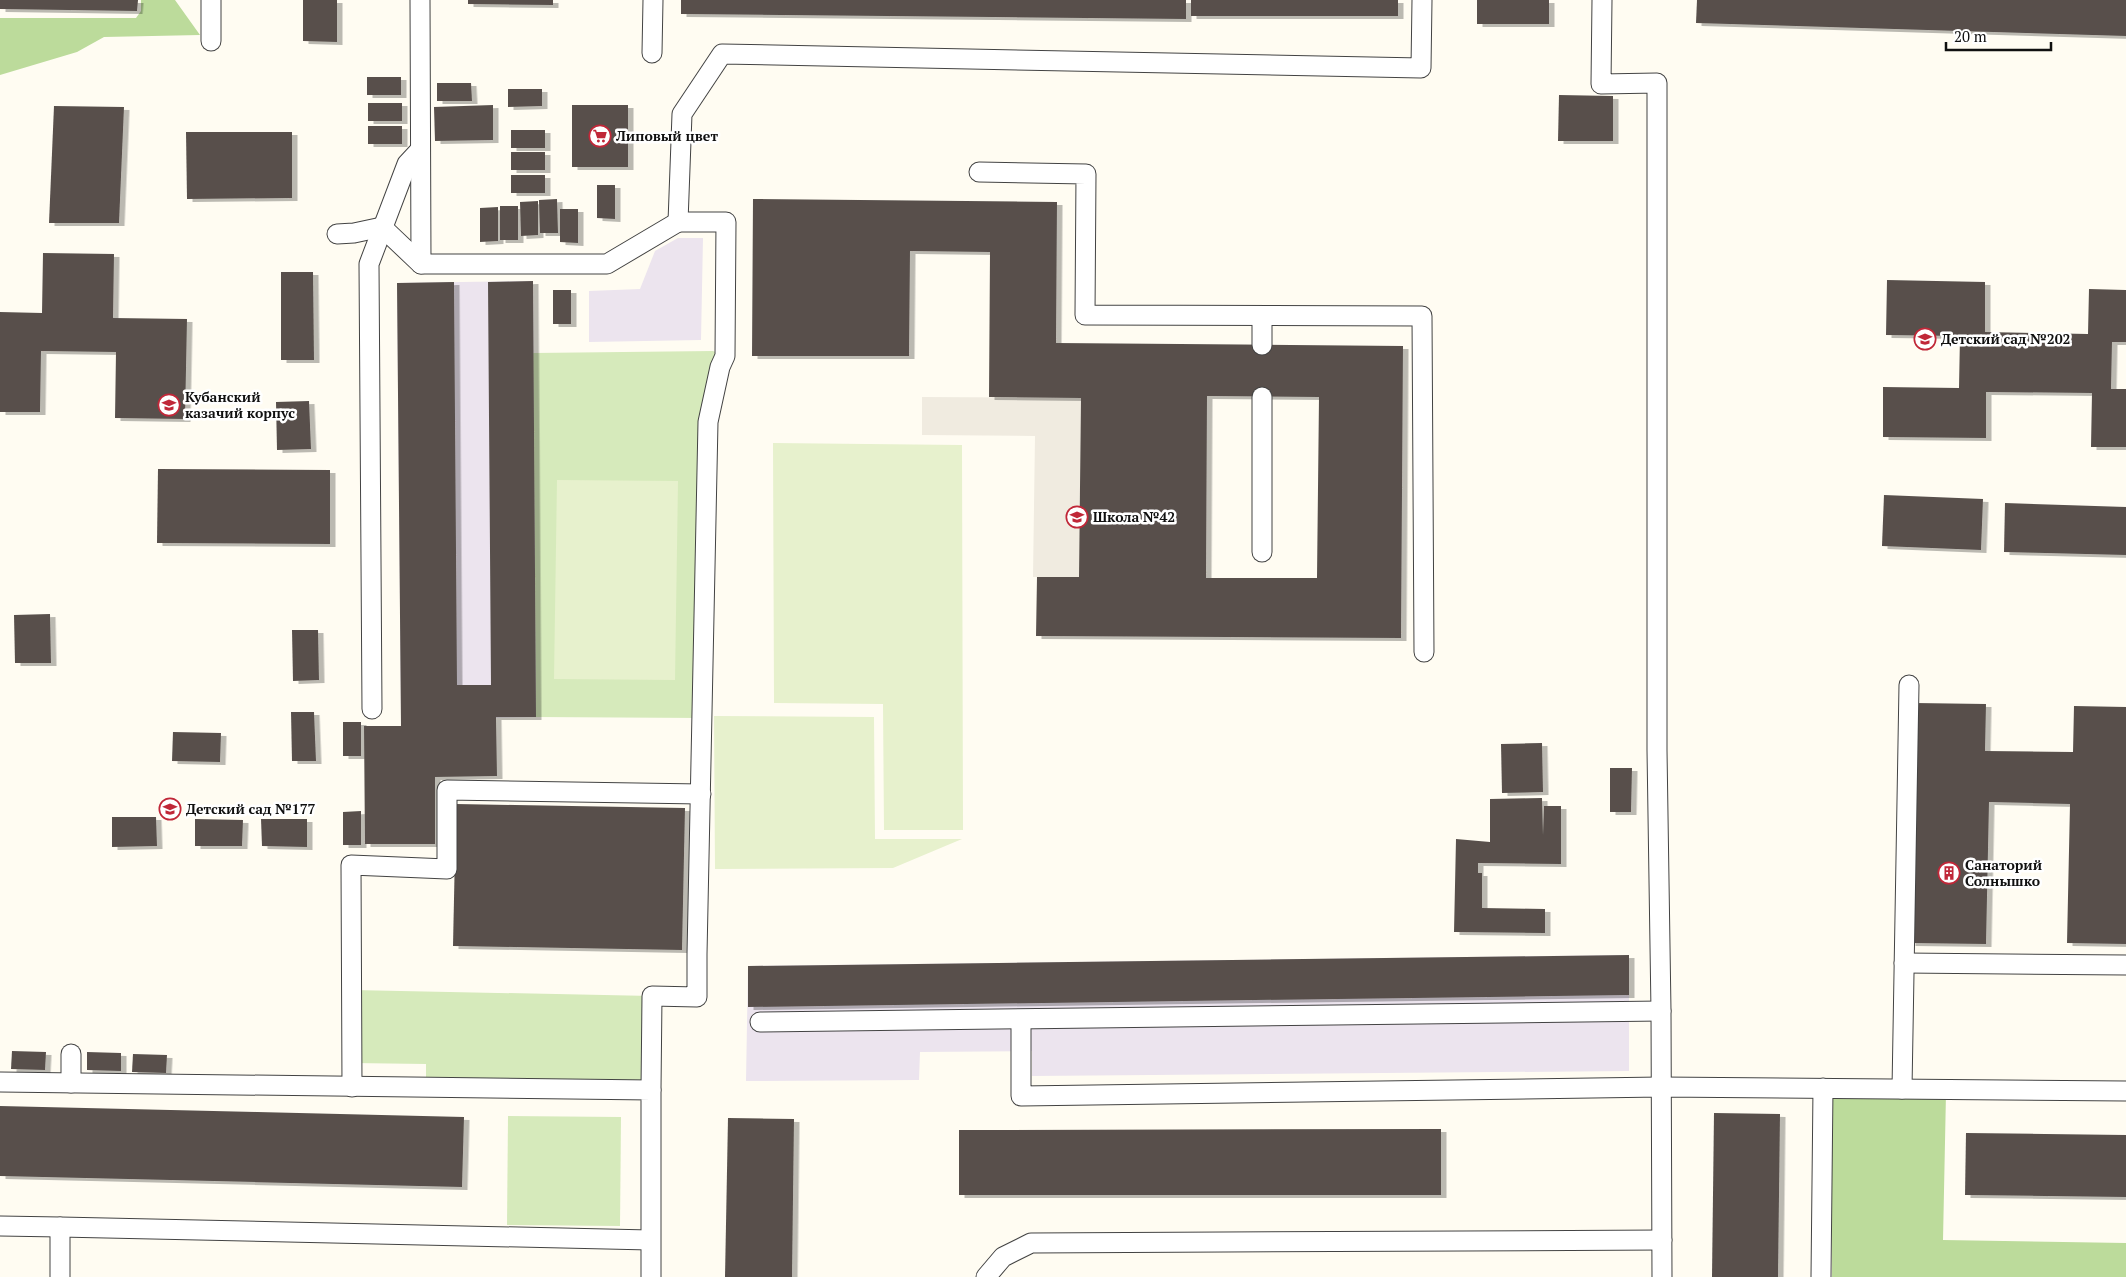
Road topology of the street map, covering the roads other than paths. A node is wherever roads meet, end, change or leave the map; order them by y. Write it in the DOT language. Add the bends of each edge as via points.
graph roads {
  1 [pos="211,0"];
  2 [pos="420,0"];
  3 [pos="652,0"];
  4 [pos="1422,0"];
  5 [pos="1602,0"];
  6 [pos="211,41"];
  7 [pos="652,53"];
  8 [pos="420,150"];
  9 [pos="979,172"];
  10 [pos="678,222"];
  11 [pos="382,228"];
  12 [pos="337,234"];
  13 [pos="421,264"];
  14 [pos="1262,316"];
  15 [pos="1262,345"];
  16 [pos="1262,397"];
  17 [pos="1262,552"];
  18 [pos="1424,652"];
  19 [pos="1909,685"];
  20 [pos="372,709"];
  21 [pos="700,794"];
  22 [pos="1904,963"];
  23 [pos="2126,965"];
  24 [pos="1661,1011"];
  25 [pos="1021,1020"];
  26 [pos="760,1022"];
  27 [pos="71,1054"];
  28 [pos="0,1082"];
  29 [pos="71,1083"];
  30 [pos="352,1086"];
  31 [pos="1661,1087"];
  32 [pos="1823,1088"];
  33 [pos="1902,1089"];
  34 [pos="651,1090"];
  35 [pos="2126,1091"];
  36 [pos="0,1226"];
  37 [pos="60,1227"];
  38 [pos="650,1240"];
  39 [pos="1662,1240"];
  40 [pos="60,1277"];
  41 [pos="650,1277"];
  42 [pos="986,1277"];
  43 [pos="1662,1277"];
  44 [pos="1822,1277"];
  1 -- 6 [label="lane"];
  2 -- 8 [label="lane"];
  3 -- 7 [label="lane"];
  4 -- 10 [label="lane" via="1422,68 722,54 682,114"];
  5 -- 24 [label="lane" via="1601,84 1657,83 1657,750"];
  8 -- 11 [label="lane" via="406,164"];
  8 -- 13 [label="lane"];
  9 -- 14 [label="lane" via="1086,174 1085,316"];
  10 -- 13 [label="lane" via="607,264"];
  10 -- 21 [label="lane" via="726,222 725,356 708,422"];
  11 -- 12 [label="lane"];
  11 -- 13 [label="lane"];
  11 -- 20 [label="lane" via="369,264"];
  14 -- 15 [label="lane"];
  14 -- 18 [label="lane" via="1422,316"];
  16 -- 17 [label="lane"];
  19 -- 22 [label="lane"];
  21 -- 30 [label="lane" via="447,790 447,869 351,865"];
  21 -- 34 [label="lane" via="698,997 652,996"];
  22 -- 23 [label="lane"];
  22 -- 33 [label="lane"];
  24 -- 25 [label="lane"];
  24 -- 31 [label="lane"];
  25 -- 26 [label="lane"];
  25 -- 31 [label="lane" via="1021,1096"];
  27 -- 29 [label="lane"];
  28 -- 29 [label="lane"];
  29 -- 30 [label="lane"];
  30 -- 34 [label="lane"];
  31 -- 32 [label="lane"];
  31 -- 39 [label="lane"];
  32 -- 33 [label="lane"];
  32 -- 44 [label="lane"];
  33 -- 35 [label="lane"];
  34 -- 38 [label="lane"];
  36 -- 37 [label="lane"];
  37 -- 38 [label="lane"];
  37 -- 40 [label="lane"];
  38 -- 41 [label="lane"];
  39 -- 42 [label="lane" via="1031,1243 1003,1257"];
  39 -- 43 [label="lane"];
}
